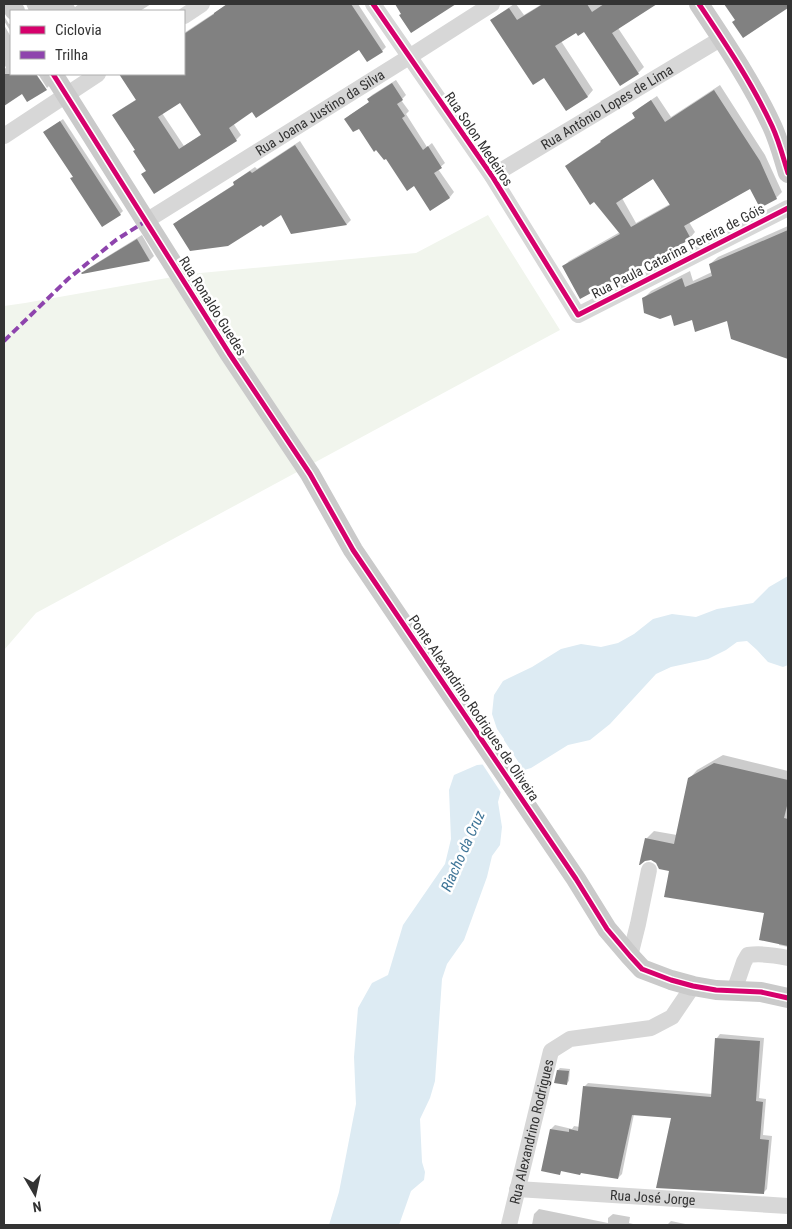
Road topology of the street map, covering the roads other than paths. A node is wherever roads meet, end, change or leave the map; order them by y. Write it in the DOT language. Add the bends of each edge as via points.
graph roads {
  1 [pos="202,4"];
  2 [pos="373,4"];
  3 [pos="492,4"];
  4 [pos="699,4"];
  5 [pos="185,15"];
  6 [pos="722,38"];
  7 [pos="409,57"];
  8 [pos="53,75"];
  9 [pos="96,75"];
  10 [pos="66,95"];
  11 [pos="4,136"];
  12 [pos="788,173"];
  13 [pos="492,176"];
  14 [pos="788,208"];
  15 [pos="146,221"];
  16 [pos="578,315"];
  17 [pos="353,550"];
  18 [pos="649,870"];
  19 [pos="630,956"];
  20 [pos="788,958"];
  21 [pos="693,986"];
  22 [pos="734,991"];
  23 [pos="788,998"];
  24 [pos="517,1189"];
  25 [pos="788,1206"];
  26 [pos="509,1225"];
  1 -- 5 [label="street"];
  2 -- 7 [label="street, Rua Solon Medeiros"];
  3 -- 7 [label="street, Rua Joana Justino da Silva"];
  4 -- 6 [label="main road"];
  6 -- 12 [label="main road" via="763,107"];
  6 -- 13 [label="street, Rua Antônio Lopes de Lima"];
  7 -- 13 [label="street, Rua Solon Medeiros"];
  7 -- 15 [label="street, Rua Joana Justino da Silva"];
  8 -- 10 [label="main road, Rua Ronaldo Guedes"];
  9 -- 10 [label="street"];
  10 -- 11 [label="street"];
  10 -- 15 [label="main road, Rua Ronaldo Guedes"];
  13 -- 16 [label="street, Rua Solon Medeiros"];
  14 -- 16 [label="street, Rua Paula Catarina Pereira de Góis"];
  15 -- 17 [label="main road, Rua Ronaldo Guedes" via="310,474"];
  17 -- 19 [label="main road, Ponte Alexandrino Rodrigues de Oliveira" via="607,929"];
  18 -- 19 [label="street"];
  19 -- 21 [label="main road" via="642,969"];
  20 -- 22 [label="street" via="770,954 748,955"];
  21 -- 22 [label="main road"];
  21 -- 24 [label="street, Rua Alexandrino Rodrigues" via="672,1017 651,1028 570,1039 551,1052"];
  22 -- 23 [label="main road"];
  24 -- 25 [label="street, Rua José Jorge"];
  24 -- 26 [label="street, Rua Alexandrino Rodrigues"];
}
